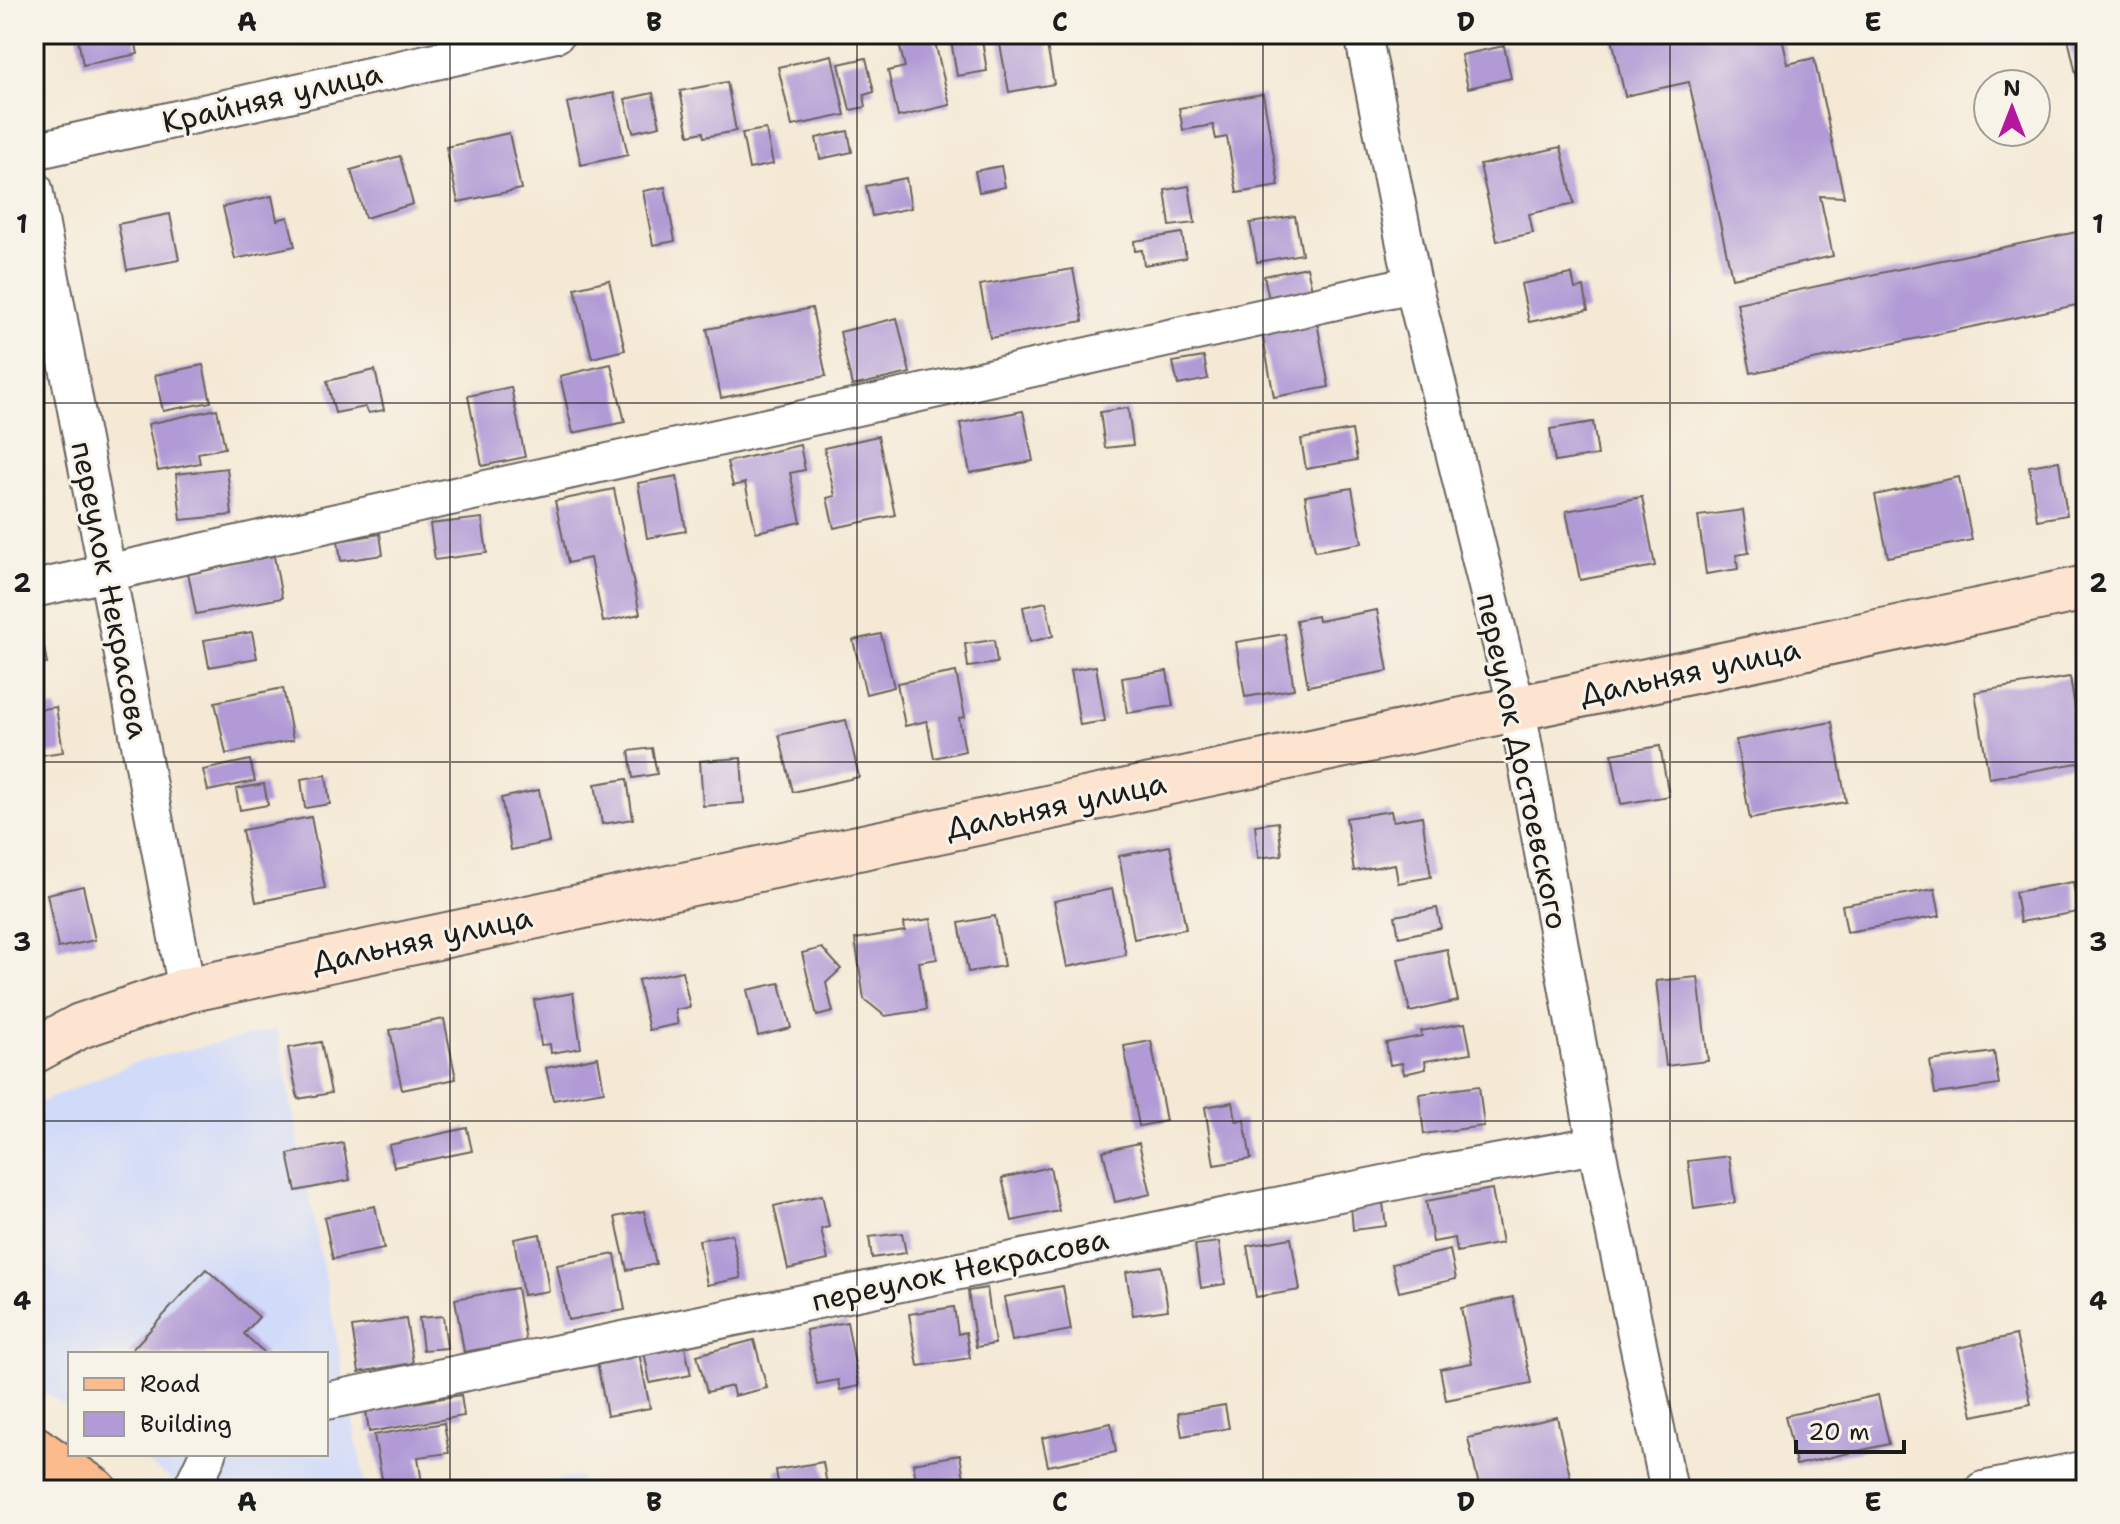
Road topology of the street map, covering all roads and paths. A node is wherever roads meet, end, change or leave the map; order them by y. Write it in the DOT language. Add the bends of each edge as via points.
graph roads {
  1 [pos="556,34"];
  2 [pos="1363,34"];
  3 [pos="34,151"];
  4 [pos="34,189"];
  5 [pos="1413,284"];
  6 [pos="106,571"];
  7 [pos="2086,588"];
  8 [pos="34,589"];
  9 [pos="1517,709"];
  10 [pos="187,990"];
  11 [pos="34,1051"];
  12 [pos="1596,1145"];
  13 [pos="328,1401"];
  14 [pos="34,1448"];
  15 [pos="207,1456"];
  16 [pos="2086,1469"];
  17 [pos="95,1490"];
  18 [pos="191,1490"];
  19 [pos="1669,1490"];
  20 [pos="1983,1490"];
  1 -- 3 [label="street, Крайняя улица"];
  2 -- 5 [label="street, переулок Достоевского"];
  4 -- 6 [label="street, переулок Некрасова"];
  5 -- 6 [label="street"];
  5 -- 9 [label="street, переулок Достоевского"];
  6 -- 8 [label="street"];
  6 -- 10 [label="street, переулок Некрасова"];
  7 -- 9 [label="main road, Дальняя улица"];
  9 -- 10 [label="main road, Дальняя улица"];
  9 -- 12 [label="street, переулок Достоевского"];
  10 -- 11 [label="main road, Дальняя улица" via="80,1026"];
  12 -- 13 [label="street, переулок Некрасова"];
  12 -- 19 [label="street, переулок Достоевского"];
  14 -- 17 [label="main road"];
  15 -- 18 [label="street"];
  16 -- 20 [label="street"];
}
